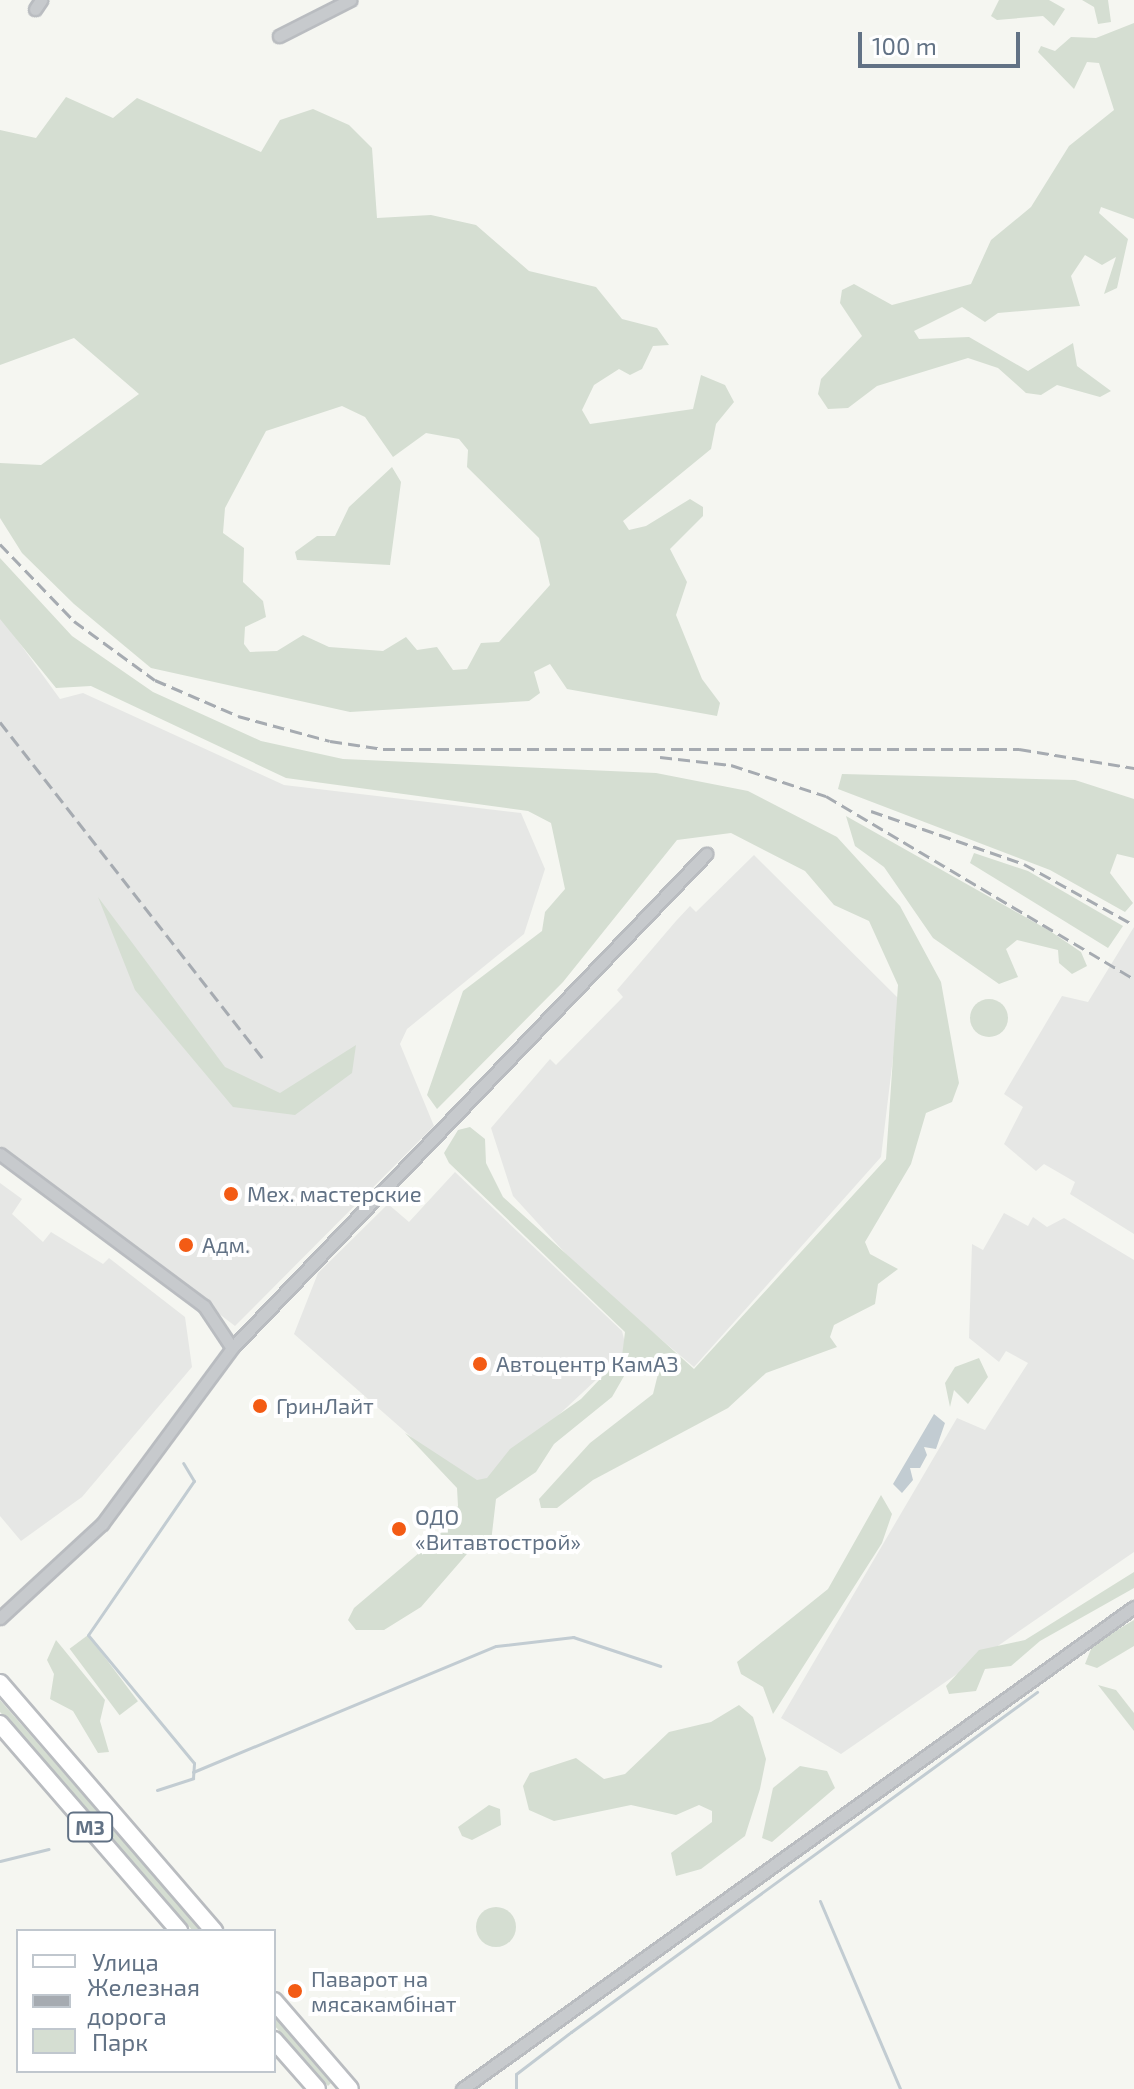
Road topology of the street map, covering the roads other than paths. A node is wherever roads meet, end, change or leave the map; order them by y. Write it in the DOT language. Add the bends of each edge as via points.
graph roads {
  1 [pos="350,0"];
  2 [pos="279,36"];
  3 [pos="706,854"];
  4 [pos="0,1154"];
  5 [pos="232,1348"];
  6 [pos="1134,1607"];
  7 [pos="3,1614"];
  8 [pos="0,1626"];
  9 [pos="0,1683"];
  10 [pos="0,1724"];
  11 [pos="177,1929"];
  12 [pos="212,1929"];
  13 [pos="276,2003"];
  14 [pos="276,2042"];
  15 [pos="317,2089"];
  16 [pos="350,2089"];
  17 [pos="462,2089"];
  1 -- 2 [label="street"];
  3 -- 5 [label="street"];
  4 -- 5 [label="street" via="204,1306"];
  5 -- 7 [label="street" via="102,1524"];
  6 -- 17 [label="street"];
  7 -- 8 [label="street"];
  9 -- 12 [label="main road, М3"];
  10 -- 11 [label="main road, М3"];
  13 -- 16 [label="main road"];
  14 -- 15 [label="main road"];
}
